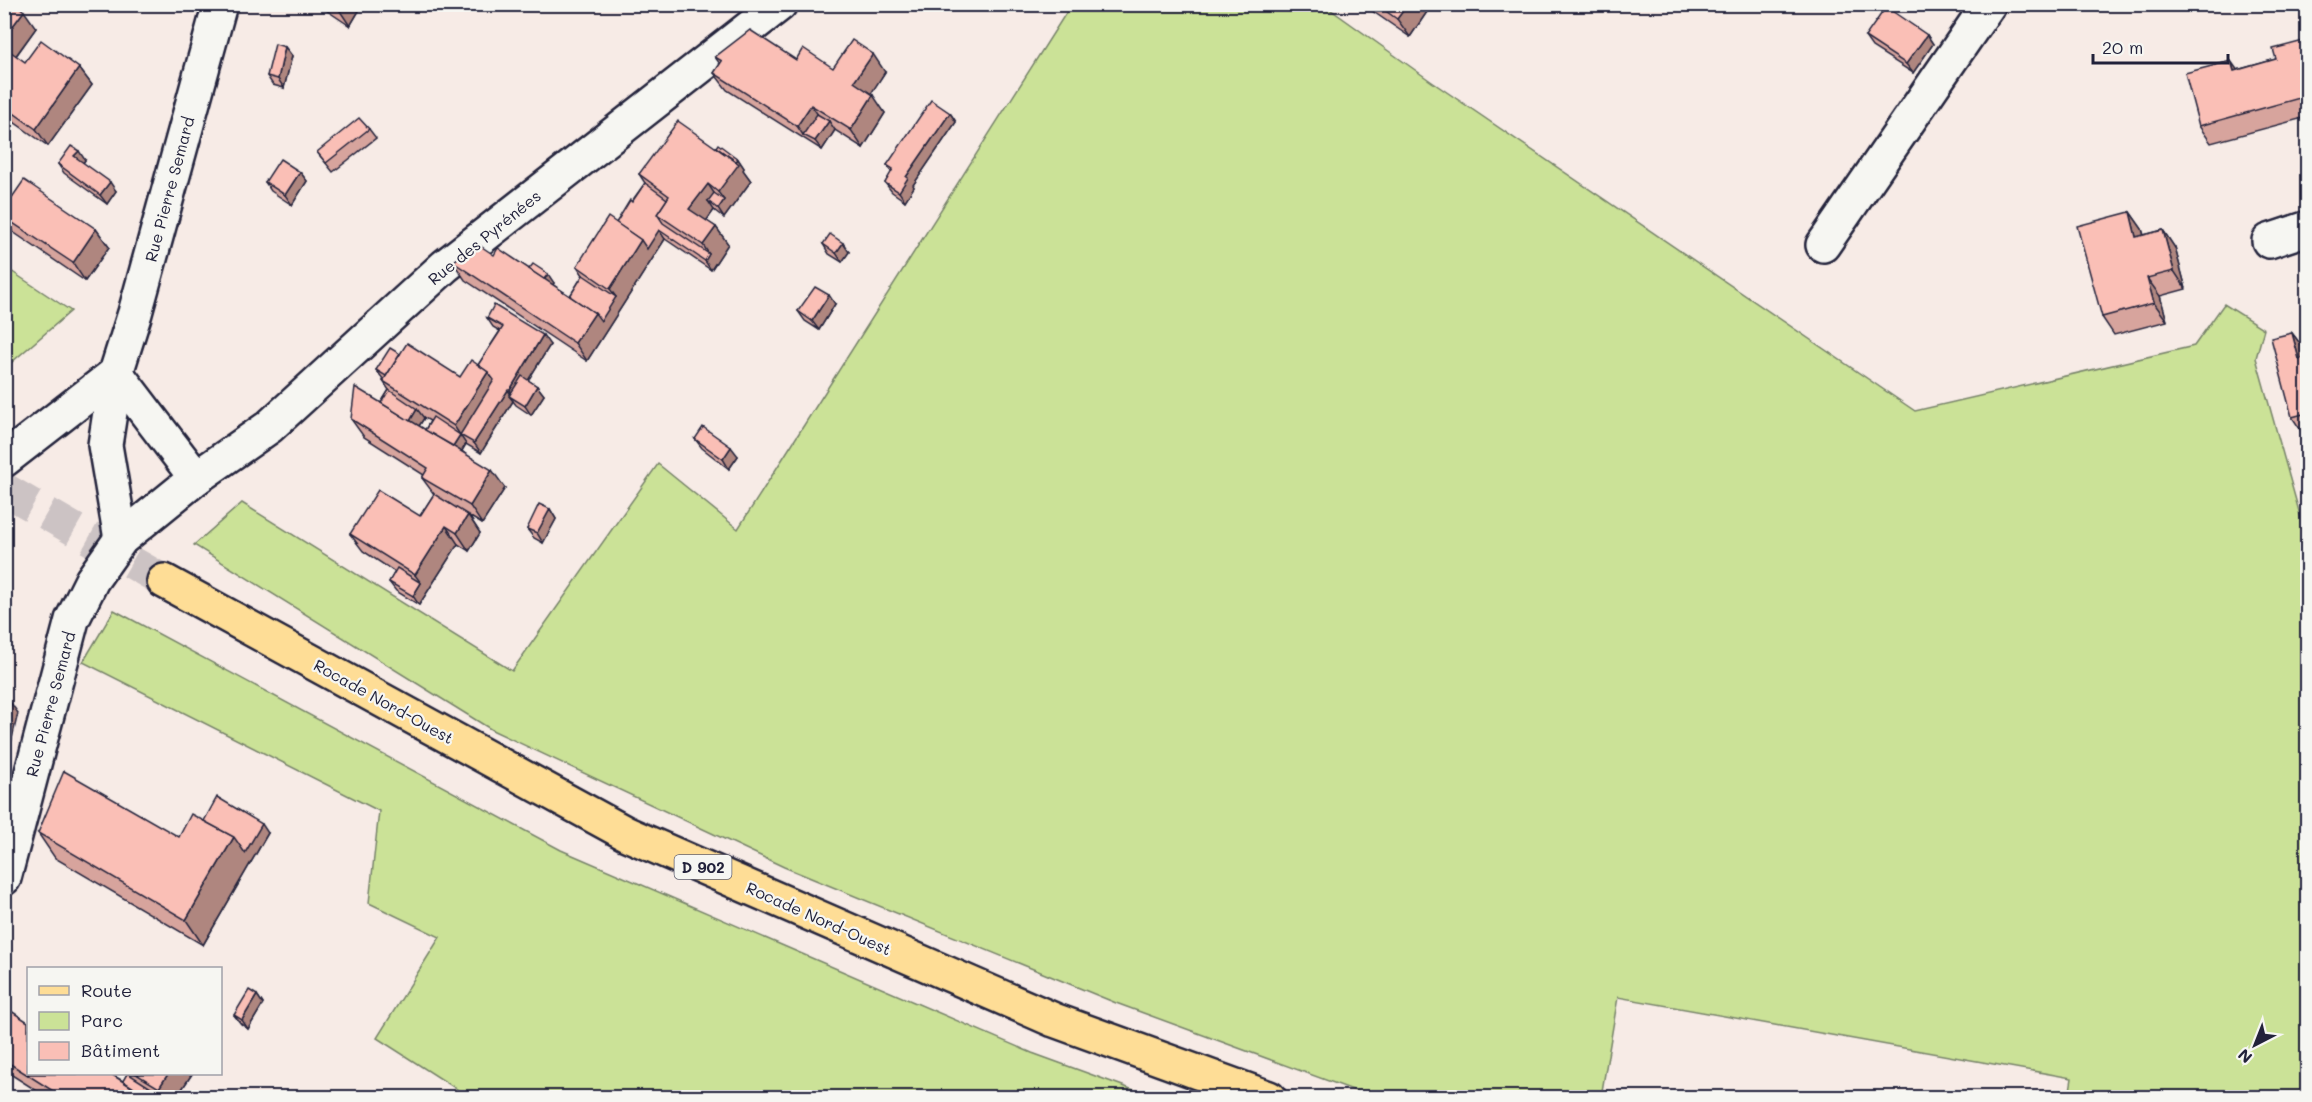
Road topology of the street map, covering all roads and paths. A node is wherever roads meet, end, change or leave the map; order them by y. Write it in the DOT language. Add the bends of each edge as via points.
graph roads {
  1 [pos="220,4"];
  2 [pos="780,4"];
  3 [pos="1989,4"];
  4 [pos="2307,228"];
  5 [pos="2269,241"];
  6 [pos="1823,244"];
  7 [pos="116,373"];
  8 [pos="4,460"];
  9 [pos="196,478"];
  10 [pos="121,539"];
  11 [pos="164,581"];
  12 [pos="4,878"];
  13 [pos="1269,1098"];
  1 -- 7 [label="street, Rue Pierre Semard"];
  2 -- 9 [label="street, Rue des Pyrénées" via="445,266 269,427"];
  3 -- 6 [label="street"];
  4 -- 5 [label="street"];
  7 -- 8 [label="street"];
  7 -- 9 [label="street"];
  7 -- 10 [label="street, Rue Pierre Semard" via="105,445"];
  9 -- 10 [label="street, Rue Pierre Semard"];
  10 -- 12 [label="street, Rue Pierre Semard" via="92,580 72,620"];
  11 -- 13 [label="main road, Rocade Nord-Ouest / D 902" via="627,834 1054,1020"];
}
